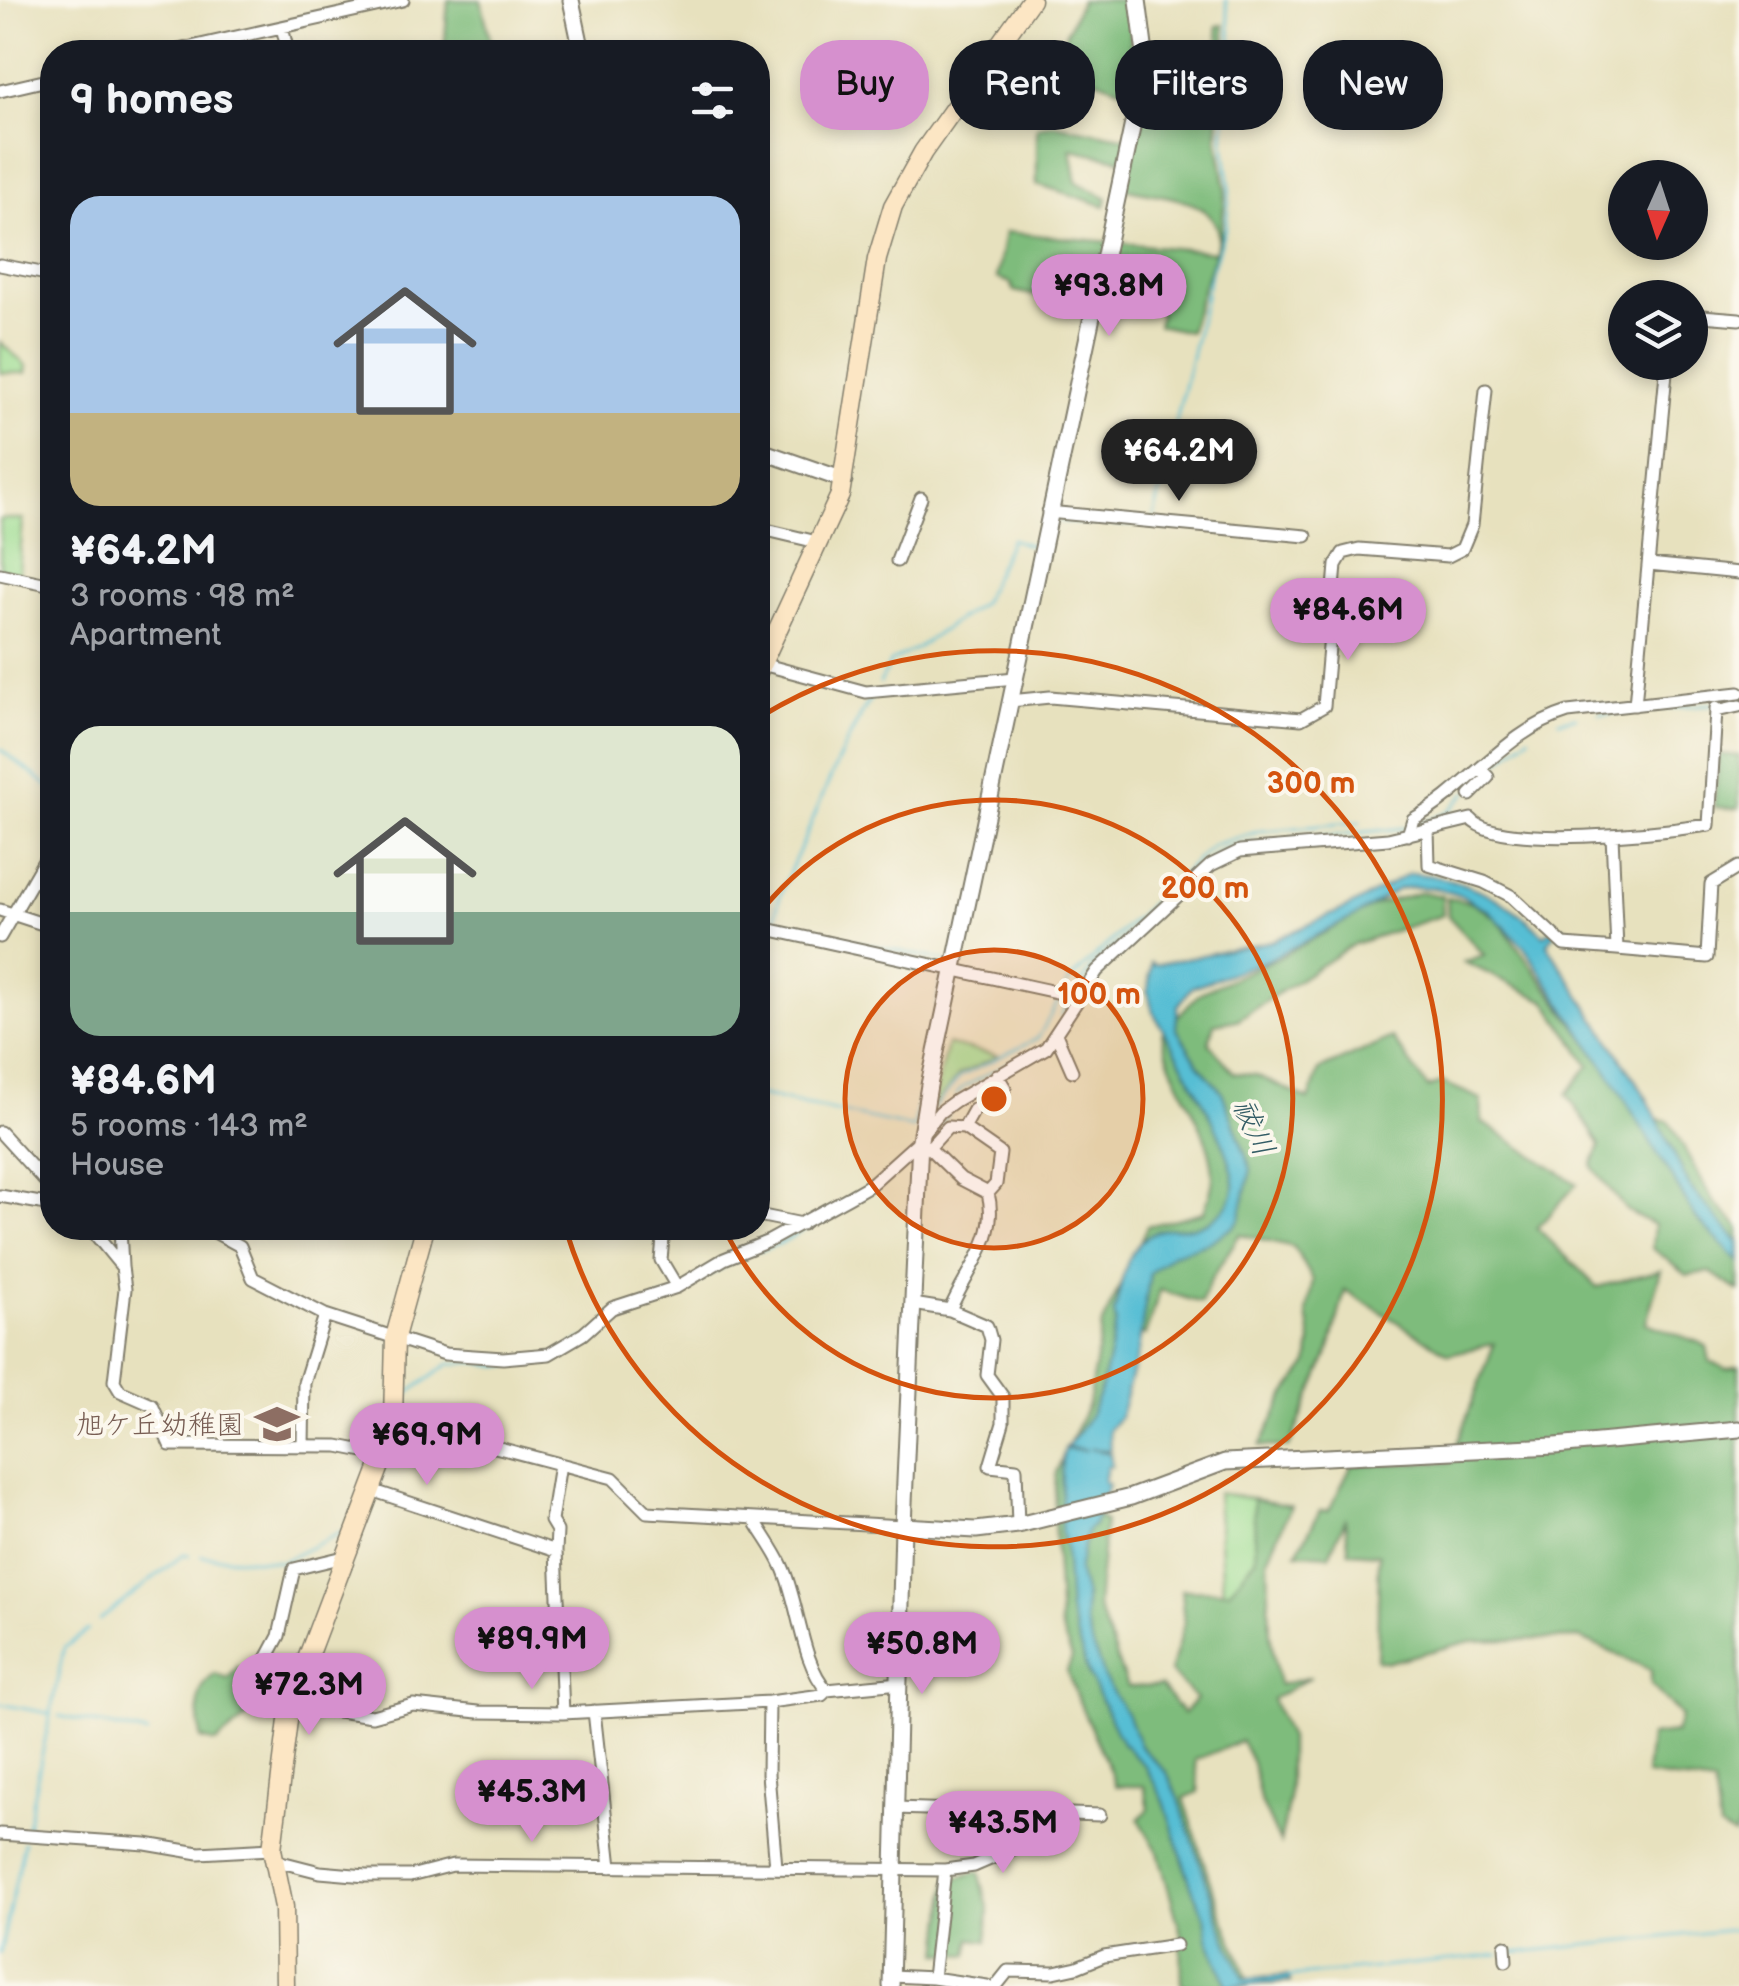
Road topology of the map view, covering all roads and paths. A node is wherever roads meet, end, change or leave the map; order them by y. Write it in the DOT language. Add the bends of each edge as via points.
graph roads {
  1 [pos="402,0"];
  2 [pos="570,0"];
  3 [pos="1030,0"];
  4 [pos="1138,0"];
  5 [pos="282,27"];
  6 [pos="224,40"];
  7 [pos="285,40"];
  8 [pos="579,40"];
  9 [pos="40,82"];
  10 [pos="0,91"];
  11 [pos="0,265"];
  12 [pos="40,273"];
  13 [pos="1708,316"];
  14 [pos="1739,319"];
  15 [pos="1665,380"];
  16 [pos="1486,390"];
  17 [pos="770,454"];
  18 [pos="844,480"];
  19 [pos="921,498"];
  20 [pos="1048,512"];
  21 [pos="770,531"];
  22 [pos="1306,536"];
  23 [pos="817,542"];
  24 [pos="897,562"];
  25 [pos="1649,564"];
  26 [pos="1739,573"];
  27 [pos="0,574"];
  28 [pos="40,582"];
  29 [pos="770,628"];
  30 [pos="770,670"];
  31 [pos="1015,678"];
  32 [pos="1739,694"];
  33 [pos="1010,701"];
  34 [pos="1634,705"];
  35 [pos="1715,705"];
  36 [pos="1739,706"];
  37 [pos="1466,791"];
  38 [pos="1470,819"];
  39 [pos="1428,829"];
  40 [pos="1408,835"];
  41 [pos="1612,835"];
  42 [pos="40,865"];
  43 [pos="1739,867"];
  44 [pos="6,912"];
  45 [pos="40,922"];
  46 [pos="770,930"];
  47 [pos="0,937"];
  48 [pos="1617,949"];
  49 [pos="954,968"];
  50 [pos="1077,996"];
  51 [pos="1056,1034"];
  52 [pos="1072,1071"];
  53 [pos="997,1075"];
  54 [pos="964,1128"];
  55 [pos="0,1132"];
  56 [pos="923,1142"];
  57 [pos="40,1176"];
  58 [pos="988,1193"];
  59 [pos="0,1196"];
  60 [pos="40,1203"];
  61 [pos="770,1217"];
  62 [pos="802,1224"];
  63 [pos="770,1238"];
  64 [pos="101,1240"];
  65 [pos="121,1240"];
  66 [pos="229,1240"];
  67 [pos="421,1240"];
  68 [pos="663,1240"];
  69 [pos="765,1240"];
  70 [pos="122,1267"];
  71 [pos="677,1287"];
  72 [pos="913,1304"];
  73 [pos="950,1310"];
  74 [pos="325,1315"];
  75 [pos="395,1337"];
  76 [pos="393,1420"];
  77 [pos="1739,1429"];
  78 [pos="303,1446"];
  79 [pos="384,1455"];
  80 [pos="560,1464"];
  81 [pos="371,1490"];
  82 [pos="754,1519"];
  83 [pos="1018,1525"];
  84 [pos="903,1526"];
  85 [pos="556,1551"];
  86 [pos="344,1558"];
  87 [pos="900,1683"];
  88 [pos="827,1690"];
  89 [pos="770,1702"];
  90 [pos="290,1704"];
  91 [pos="594,1711"];
  92 [pos="562,1712"];
  93 [pos="896,1808"];
  94 [pos="1065,1814"];
  95 [pos="1100,1815"];
  96 [pos="0,1834"];
  97 [pos="274,1855"];
  98 [pos="611,1866"];
  99 [pos="776,1867"];
  100 [pos="894,1868"];
  101 [pos="945,1870"];
  102 [pos="1176,1945"];
  103 [pos="1505,1946"];
  104 [pos="1506,1961"];
  105 [pos="932,1978"];
  106 [pos="891,1981"];
  107 [pos="286,1986"];
  108 [pos="987,1986"];
  109 [pos="996,1986"];
  1 -- 5 [label="street"];
  2 -- 8 [label="street"];
  3 -- 18 [label="main road" via="893,206 877,260"];
  4 -- 20 [label="street" via="1145,54 1139,95"];
  5 -- 6 [label="street"];
  5 -- 7 [label="street"];
  9 -- 10 [label="street"];
  11 -- 12 [label="street"];
  13 -- 14 [label="street"];
  15 -- 25 [label="street"];
  16 -- 33 [label="street" via="1472,525 1462,548 1448,556 1343,553 1336,566 1324,706 1312,716 1050,697"];
  17 -- 18 [label="street"];
  18 -- 23 [label="main road"];
  19 -- 24 [label="street"];
  20 -- 22 [label="street"];
  20 -- 31 [label="street"];
  21 -- 23 [label="street"];
  23 -- 29 [label="main road"];
  25 -- 26 [label="street"];
  25 -- 34 [label="street"];
  27 -- 28 [label="street"];
  30 -- 31 [label="street" via="866,692"];
  31 -- 33 [label="street"];
  32 -- 35 [label="street"];
  33 -- 49 [label="street"];
  34 -- 35 [label="street"];
  34 -- 37 [label="street" via="1543,720 1518,736"];
  35 -- 36 [label="street"];
  35 -- 41 [label="street" via="1709,825"];
  37 -- 38 [label="street"];
  37 -- 40 [label="street" via="1413,819"];
  38 -- 39 [label="street"];
  38 -- 41 [label="street" via="1524,834"];
  39 -- 40 [label="street"];
  39 -- 48 [label="street" via="1429,865 1511,896 1564,944"];
  40 -- 50 [label="street" via="1226,856 1210,864"];
  41 -- 48 [label="street"];
  42 -- 44 [label="street"];
  43 -- 48 [label="street" via="1711,884 1707,957"];
  44 -- 45 [label="street"];
  44 -- 47 [label="street"];
  46 -- 49 [label="street"];
  49 -- 50 [label="street"];
  49 -- 56 [label="street" via="928,1085"];
  50 -- 51 [label="street"];
  51 -- 52 [label="street"];
  51 -- 53 [label="street" via="1039,1053"];
  53 -- 54 [label="street" via="1005,1088 974,1110"];
  53 -- 56 [label="street" via="950,1105"];
  54 -- 56 [label="street" via="948,1126"];
  54 -- 58 [label="street" via="1000,1153 996,1184"];
  55 -- 57 [label="street"];
  56 -- 58 [label="street" via="962,1179"];
  56 -- 62 [label="street" via="870,1185"];
  56 -- 72 [label="street"];
  58 -- 73 [label="street" via="988,1234"];
  59 -- 60 [label="street"];
  61 -- 62 [label="street"];
  62 -- 63 [label="street"];
  64 -- 70 [label="street"];
  65 -- 70 [label="street"];
  66 -- 74 [label="street" via="240,1246 252,1278"];
  67 -- 75 [label="main road"];
  68 -- 71 [label="street" via="661,1260"];
  69 -- 71 [label="street"];
  70 -- 78 [label="street" via="114,1381 120,1391 152,1404 170,1445"];
  71 -- 75 [label="street" via="612,1308 549,1354 445,1354"];
  72 -- 73 [label="street"];
  72 -- 84 [label="street"];
  73 -- 83 [label="street" via="986,1326 992,1340 987,1375 1003,1398 1003,1424 990,1466 1016,1469"];
  74 -- 75 [label="street"];
  74 -- 78 [label="street" via="304,1382"];
  75 -- 76 [label="main road"];
  76 -- 79 [label="main road"];
  76 -- 80 [label="street"];
  77 -- 83 [label="street" via="1555,1446 1225,1462 1109,1503"];
  78 -- 79 [label="street"];
  79 -- 81 [label="main road"];
  80 -- 82 [label="street" via="613,1478 647,1512"];
  80 -- 85 [label="street" via="551,1520 558,1531"];
  81 -- 85 [label="street"];
  81 -- 86 [label="main road"];
  82 -- 84 [label="street"];
  82 -- 88 [label="street" via="782,1565 815,1677"];
  83 -- 84 [label="street"];
  84 -- 87 [label="street"];
  85 -- 92 [label="street"];
  86 -- 90 [label="main road"];
  86 -- 90 [label="street" via="294,1569 279,1636 257,1677"];
  87 -- 88 [label="street"];
  87 -- 93 [label="street"];
  88 -- 89 [label="street"];
  89 -- 91 [label="street"];
  89 -- 99 [label="street"];
  90 -- 92 [label="street" via="372,1716 413,1704"];
  90 -- 97 [label="main road"];
  91 -- 92 [label="street"];
  91 -- 98 [label="street"];
  93 -- 94 [label="street"];
  93 -- 100 [label="street"];
  94 -- 95 [label="street"];
  94 -- 101 [label="street" via="1064,1827 974,1866"];
  96 -- 97 [label="street"];
  97 -- 98 [label="street" via="320,1872 410,1876 453,1865"];
  97 -- 107 [label="main road" via="284,1907"];
  98 -- 99 [label="street"];
  99 -- 100 [label="street"];
  100 -- 101 [label="street"];
  100 -- 106 [label="street"];
  101 -- 105 [label="street"];
  102 -- 109 [label="street" via="1054,1972 1008,1971"];
  103 -- 104 [label="street"];
  105 -- 106 [label="street"];
  105 -- 108 [label="street"];
}
